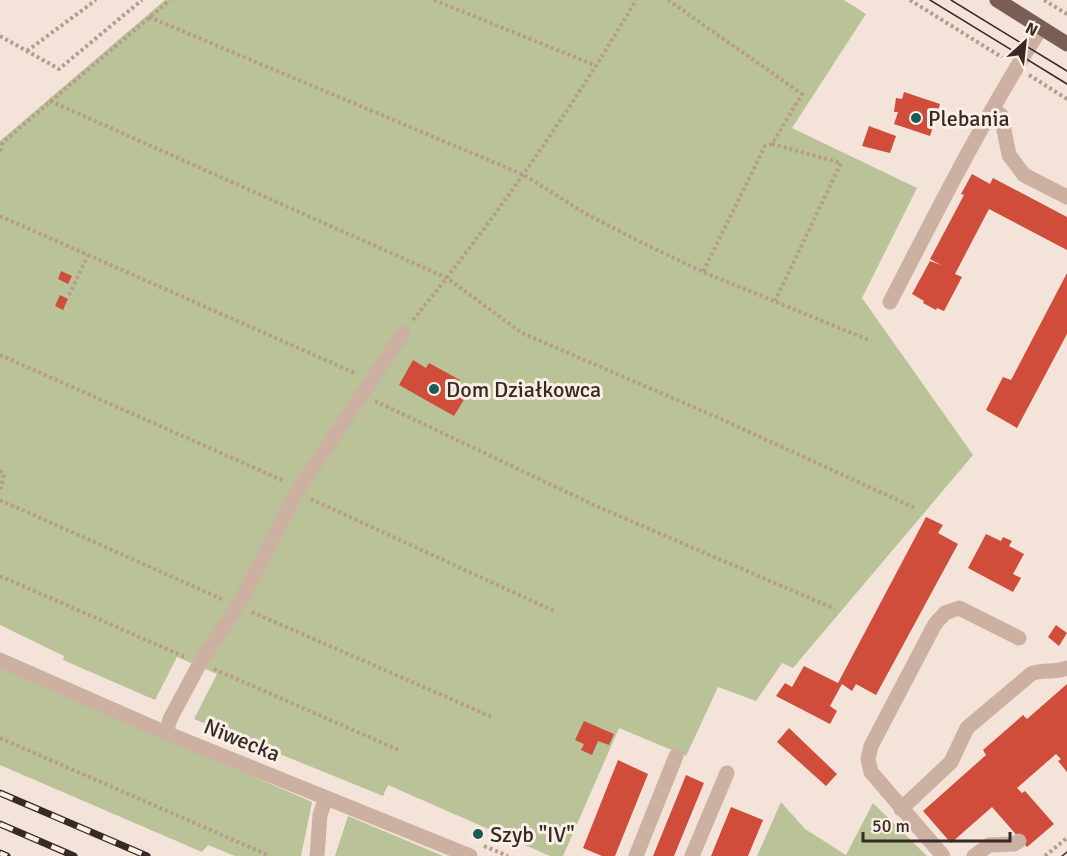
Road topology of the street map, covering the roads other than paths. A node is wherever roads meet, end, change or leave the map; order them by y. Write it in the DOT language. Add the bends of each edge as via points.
graph roads {
  1 [pos="997,0"];
  2 [pos="1041,28"];
  3 [pos="1067,44"];
  4 [pos="992,110"];
  5 [pos="1067,197"];
  6 [pos="890,302"];
  7 [pos="403,333"];
  8 [pos="1019,638"];
  9 [pos="0,660"];
  10 [pos="1067,668"];
  11 [pos="166,733"];
  12 [pos="676,756"];
  13 [pos="727,773"];
  14 [pos="326,798"];
  15 [pos="901,809"];
  16 [pos="1019,841"];
  17 [pos="317,856"];
  18 [pos="471,856"];
  19 [pos="636,856"];
  20 [pos="692,856"];
  21 [pos="942,856"];
  22 [pos="974,856"];
  1 -- 2 [label="main road"];
  2 -- 3 [label="main road"];
  2 -- 4 [label="street"];
  4 -- 5 [label="street" via="1001,115 1009,155 1024,175"];
  4 -- 6 [label="street"];
  7 -- 11 [label="street" via="298,490 238,606 200,663"];
  8 -- 15 [label="street" via="959,608 945,613 935,624 871,746 868,759 871,772"];
  9 -- 11 [label="street, Niwecka"];
  10 -- 15 [label="street" via="1058,672 1042,669 1031,674 968,728 951,762"];
  11 -- 14 [label="street, Niwecka"];
  12 -- 19 [label="street"];
  13 -- 20 [label="street"];
  14 -- 17 [label="street" via="320,815"];
  14 -- 18 [label="street, Niwecka"];
  15 -- 21 [label="street"];
  16 -- 22 [label="street" via="989,845"];
}
